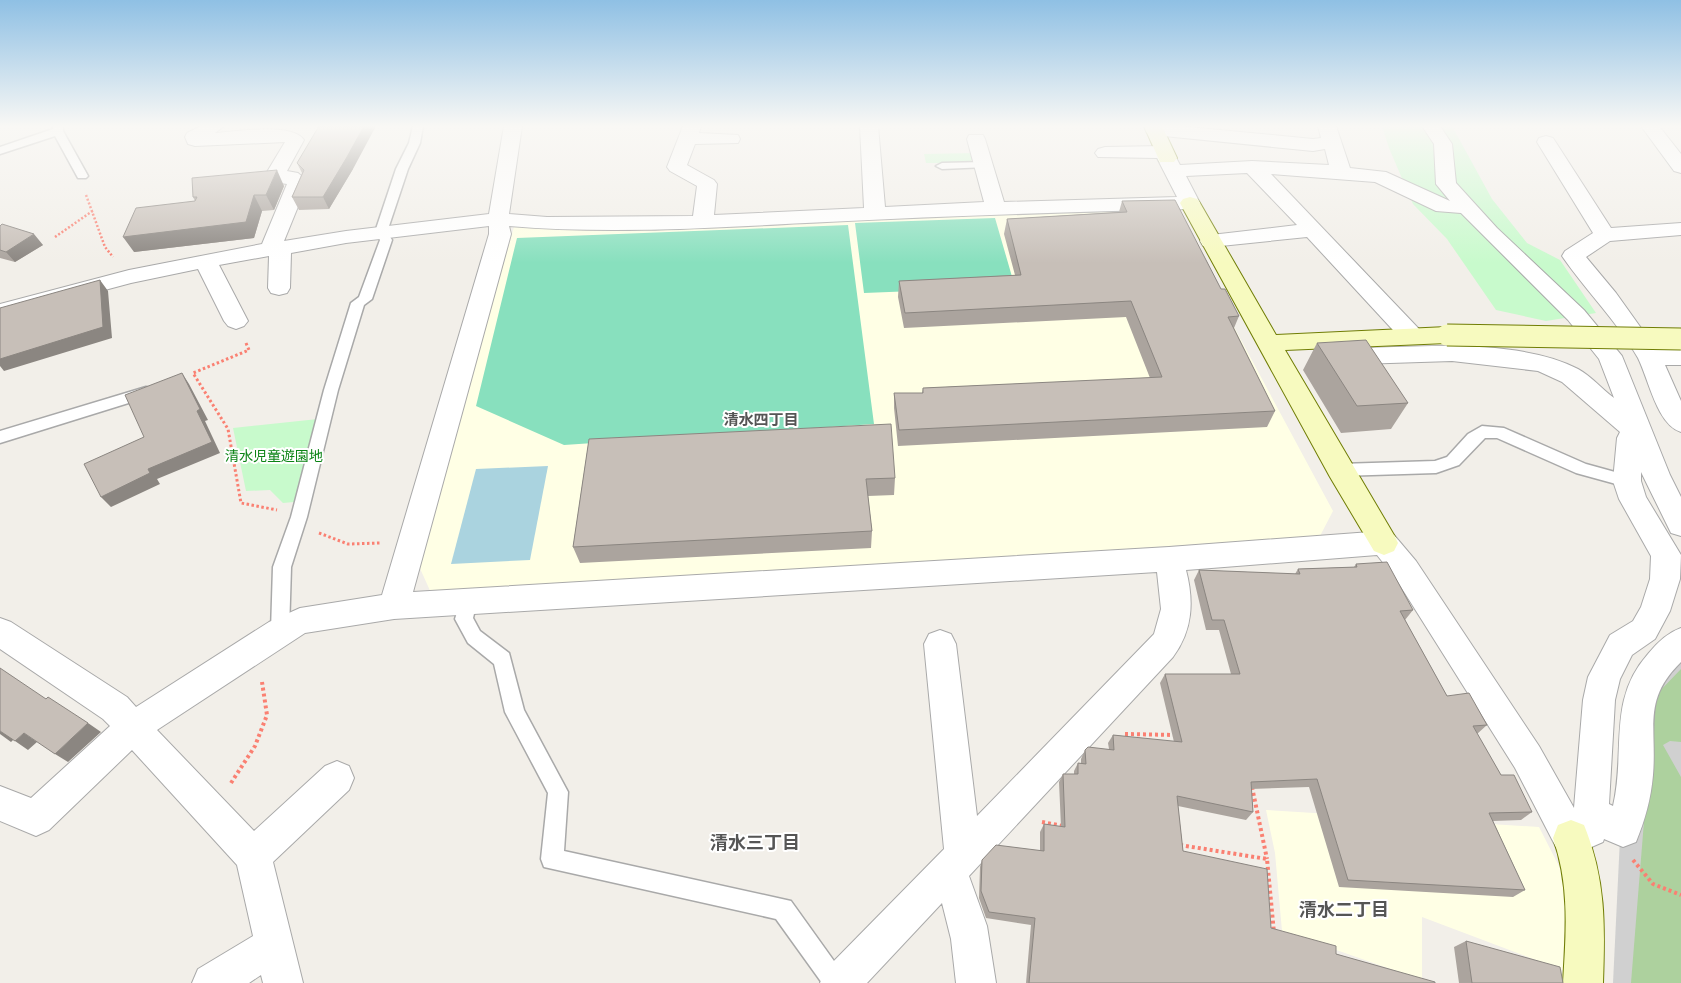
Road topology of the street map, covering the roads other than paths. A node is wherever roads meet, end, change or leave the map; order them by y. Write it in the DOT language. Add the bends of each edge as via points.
graph roads {
  1 [pos="80,172"];
  2 [pos="277,172"];
  3 [pos="401,172"];
  4 [pos="506,172"];
  5 [pos="692,172"];
  6 [pos="872,172"];
  7 [pos="986,172"];
  8 [pos="1174,172"];
  9 [pos="1257,172"];
  10 [pos="1341,172"];
  11 [pos="1445,172"];
  12 [pos="1565,172"];
  13 [pos="82,176"];
  14 [pos="1190,203"];
  15 [pos="1467,207"];
  16 [pos="996,208"];
  17 [pos="875,214"];
  18 [pos="498,220"];
  19 [pos="702,221"];
  20 [pos="1681,229"];
  21 [pos="1313,230"];
  22 [pos="381,232"];
  23 [pos="1605,235"];
  24 [pos="1211,241"];
  25 [pos="275,250"];
  26 [pos="207,260"];
  27 [pos="280,288"];
  28 [pos="0,311"];
  29 [pos="236,321"];
  30 [pos="1412,336"];
  31 [pos="1681,339"];
  32 [pos="1328,341"];
  33 [pos="1268,343"];
  34 [pos="1649,357"];
  35 [pos="1681,357"];
  36 [pos="158,388"];
  37 [pos="1681,423"];
  38 [pos="1642,436"];
  39 [pos="0,437"];
  40 [pos="1340,470"];
  41 [pos="1627,481"];
  42 [pos="1681,525"];
  43 [pos="1384,543"];
  44 [pos="1169,559"];
  45 [pos="468,602"];
  46 [pos="394,606"];
  47 [pos="0,631"];
  48 [pos="269,637"];
  49 [pos="1681,642"];
  50 [pos="940,644"];
  51 [pos="133,727"];
  52 [pos="337,778"];
  53 [pos="0,803"];
  54 [pos="1581,826"];
  55 [pos="253,856"];
  56 [pos="955,864"];
  57 [pos="274,945"];
  58 [pos="212,983"];
  59 [pos="283,983"];
  60 [pos="838,983"];
  61 [pos="976,983"];
  62 [pos="1583,983"];
  1 -- 13 [label="lane"];
  2 -- 25 [label="street" via="274,177 291,177 298,182"];
  3 -- 22 [label="lane" via="393,204"];
  4 -- 18 [label="street"];
  5 -- 19 [label="street" via="714,179"];
  6 -- 17 [label="street"];
  7 -- 16 [label="street"];
  8 -- 14 [label="street"];
  9 -- 21 [label="street"];
  10 -- 15 [label="street" via="1379,176 1443,206"];
  11 -- 15 [label="street" via="1446,184"];
  12 -- 23 [label="street"];
  14 -- 16 [label="street"];
  14 -- 24 [label="street"];
  15 -- 38 [label="street" via="1576,316 1610,356"];
  16 -- 17 [label="street"];
  17 -- 19 [label="street"];
  18 -- 19 [label="street" via="547,223"];
  18 -- 22 [label="street"];
  18 -- 46 [label="street" via="500,234"];
  20 -- 23 [label="street"];
  21 -- 24 [label="street"];
  21 -- 30 [label="street" via="1365,282"];
  22 -- 25 [label="street"];
  22 -- 48 [label="lane" via="386,240 365,299 358,303 331,390 282,568"];
  23 -- 34 [label="street" via="1573,256 1608,298"];
  24 -- 33 [label="street"];
  25 -- 26 [label="street"];
  25 -- 27 [label="street"];
  26 -- 28 [label="street"];
  26 -- 29 [label="street"];
  30 -- 31 [label="street, bridge"];
  30 -- 32 [label="street"];
  32 -- 33 [label="street"];
  32 -- 38 [label="street" via="1360,356 1452,352 1543,363 1571,376"];
  33 -- 40 [label="street"];
  34 -- 35 [label="street"];
  34 -- 37 [label="street"];
  36 -- 39 [label="lane"];
  38 -- 41 [label="street" via="1630,438"];
  38 -- 42 [label="street" via="1656,475"];
  40 -- 41 [label="lane" via="1436,467 1453,461 1482,432 1499,432 1582,468"];
  40 -- 43 [label="street"];
  41 -- 54 [label="street" via="1633,499 1666,555 1664,579 1655,612 1644,630 1621,645 1604,677"];
  43 -- 44 [label="street"];
  43 -- 54 [label="street" via="1406,570 1527,757"];
  44 -- 45 [label="street"];
  44 -- 56 [label="street" via="1177,586 1177,610 1168,639"];
  45 -- 46 [label="street"];
  45 -- 60 [label="lane" via="464,619 474,637 502,659 515,712 558,792 552,860 783,909"];
  46 -- 48 [label="street" via="300,621"];
  47 -- 51 [label="street" via="115,708"];
  48 -- 51 [label="street"];
  49 -- 54 [label="street" via="1664,656 1639,698 1637,762 1631,810 1623,829"];
  50 -- 56 [label="street"];
  51 -- 53 [label="street" via="36,818"];
  51 -- 55 [label="street"];
  52 -- 55 [label="street"];
  54 -- 62 [label="street" via="1579,856 1587,901"];
  55 -- 57 [label="street"];
  56 -- 60 [label="street"];
  56 -- 61 [label="street"];
  57 -- 58 [label="street"];
  57 -- 59 [label="street"];
}
